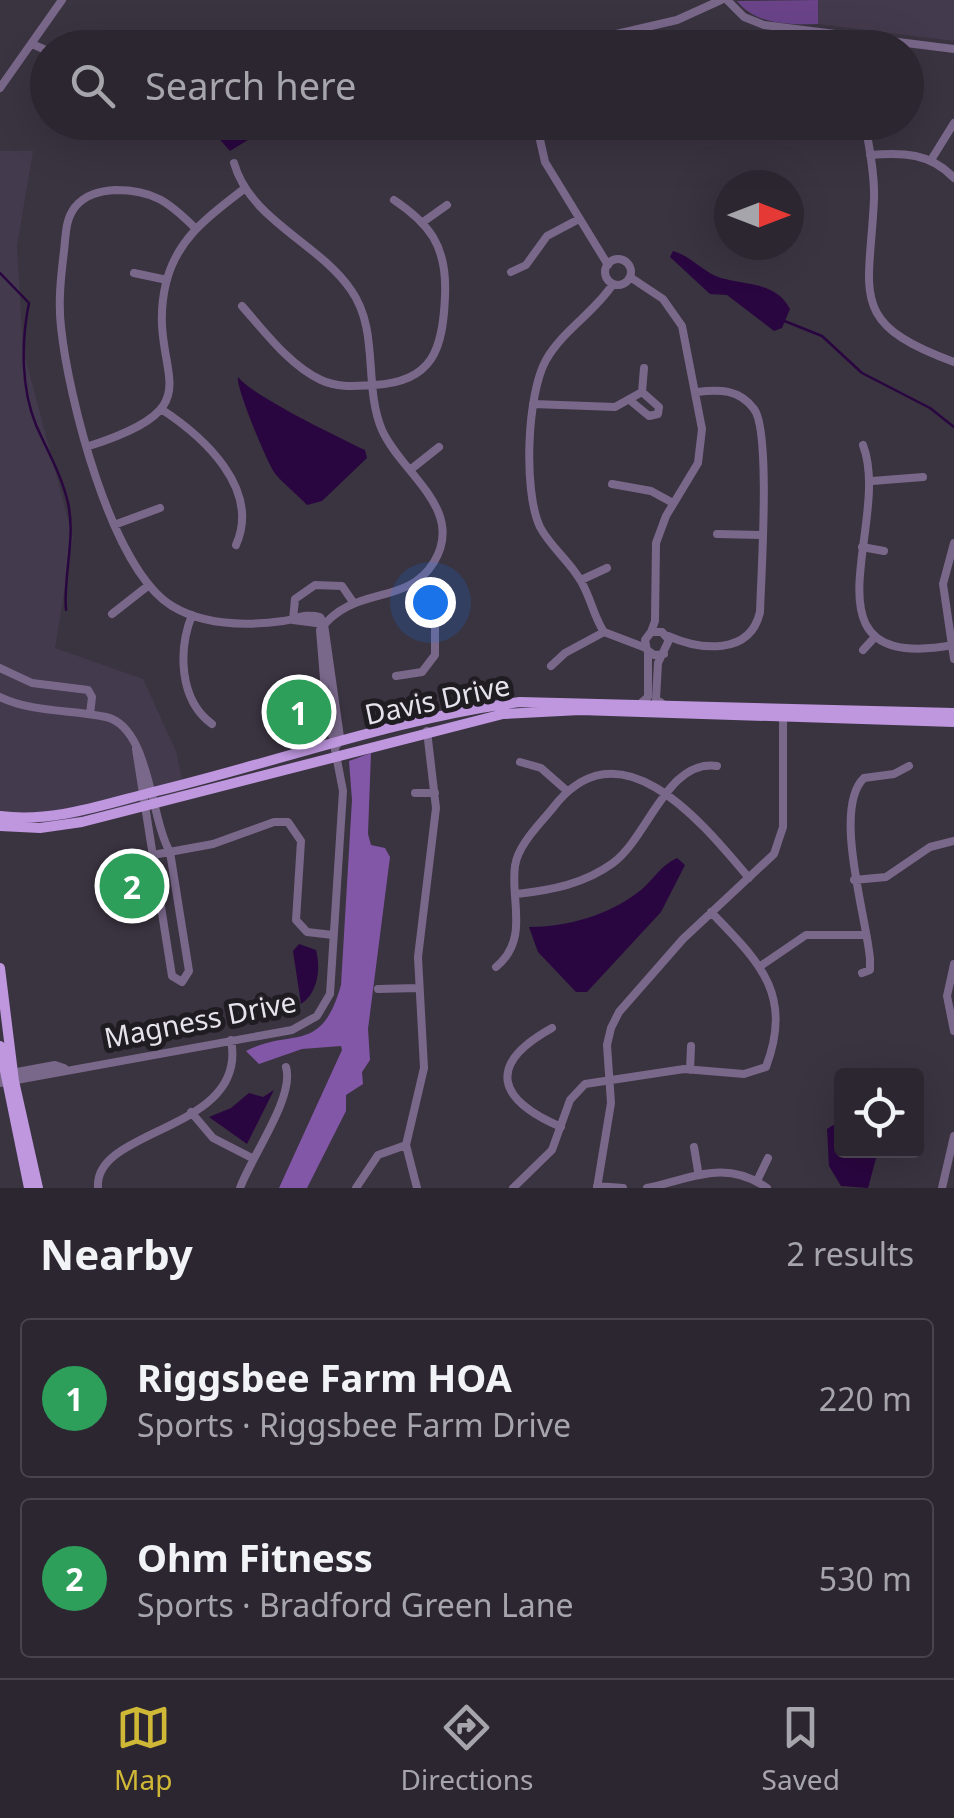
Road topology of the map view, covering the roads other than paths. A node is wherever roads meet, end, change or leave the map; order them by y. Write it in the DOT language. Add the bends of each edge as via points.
graph roads {
  1 [pos="62,0"];
  2 [pos="724,0"];
  3 [pos="42,30"];
  4 [pos="634,30"];
  5 [pos="789,30"];
  6 [pos="30,47"];
  7 [pos="924,47"];
  8 [pos="954,49"];
  9 [pos="0,88"];
  10 [pos="954,124"];
  11 [pos="539,140"];
  12 [pos="868,140"];
  13 [pos="870,156"];
  14 [pos="931,160"];
  15 [pos="234,162"];
  16 [pos="954,178"];
  17 [pos="244,189"];
  18 [pos="394,200"];
  19 [pos="447,205"];
  20 [pos="579,219"];
  21 [pos="423,222"];
  22 [pos="195,228"];
  23 [pos="608,265"];
  24 [pos="511,272"];
  25 [pos="134,273"];
  26 [pos="630,277"];
  27 [pos="167,280"];
  28 [pos="613,284"];
  29 [pos="242,306"];
  30 [pos="954,362"];
  31 [pos="644,368"];
  32 [pos="373,385"];
  33 [pos="642,392"];
  34 [pos="697,392"];
  35 [pos="632,402"];
  36 [pos="533,404"];
  37 [pos="161,409"];
  38 [pos="863,445"];
  39 [pos="89,446"];
  40 [pos="439,447"];
  41 [pos="410,470"];
  42 [pos="922,477"];
  43 [pos="872,482"];
  44 [pos="612,484"];
  45 [pos="673,503"];
  46 [pos="160,508"];
  47 [pos="114,524"];
  48 [pos="717,534"];
  49 [pos="761,535"];
  50 [pos="954,544"];
  51 [pos="236,545"];
  52 [pos="862,547"];
  53 [pos="884,551"];
  54 [pos="607,568"];
  55 [pos="581,580"];
  56 [pos="416,582"];
  57 [pos="149,585"];
  58 [pos="353,602"];
  59 [pos="112,614"];
  60 [pos="192,615"];
  61 [pos="292,620"];
  62 [pos="656,621"];
  63 [pos="324,624"];
  64 [pos="604,632"];
  65 [pos="649,634"];
  66 [pos="665,634"];
  67 [pos="874,638"];
  68 [pos="635,643"];
  69 [pos="685,644"];
  70 [pos="953,646"];
  71 [pos="647,650"];
  72 [pos="863,650"];
  73 [pos="666,652"];
  74 [pos="954,658"];
  75 [pos="551,666"];
  76 [pos="0,668"];
  77 [pos="396,676"];
  78 [pos="0,697"];
  79 [pos="641,703"];
  80 [pos="663,704"];
  81 [pos="954,712"];
  82 [pos="90,714"];
  83 [pos="782,719"];
  84 [pos="954,722"];
  85 [pos="212,724"];
  86 [pos="426,731"];
  87 [pos="338,750"];
  88 [pos="520,762"];
  89 [pos="716,766"];
  90 [pos="909,766"];
  91 [pos="566,790"];
  92 [pos="415,793"];
  93 [pos="436,793"];
  94 [pos="664,796"];
  95 [pos="148,799"];
  96 [pos="0,816"];
  97 [pos="0,826"];
  98 [pos="954,842"];
  99 [pos="170,852"];
  100 [pos="153,855"];
  101 [pos="749,878"];
  102 [pos="854,880"];
  103 [pos="518,894"];
  104 [pos="712,912"];
  105 [pos="182,927"];
  106 [pos="165,930"];
  107 [pos="866,934"];
  108 [pos="333,935"];
  109 [pos="185,945"];
  110 [pos="168,948"];
  111 [pos="954,964"];
  112 [pos="762,965"];
  113 [pos="496,967"];
  114 [pos="0,968"];
  115 [pos="862,973"];
  116 [pos="418,988"];
  117 [pos="378,989"];
  118 [pos="552,1028"];
  119 [pos="954,1031"];
  120 [pos="230,1040"];
  121 [pos="0,1046"];
  122 [pos="690,1046"];
  123 [pos="286,1067"];
  124 [pos="690,1070"];
  125 [pos="6,1078"];
  126 [pos="609,1078"];
  127 [pos="191,1112"];
  128 [pos="561,1127"];
  129 [pos="954,1136"];
  130 [pos="406,1144"];
  131 [pos="694,1148"];
  132 [pos="252,1158"];
  133 [pos="768,1158"];
  134 [pos="698,1172"];
  135 [pos="686,1176"];
  136 [pos="757,1181"];
  137 [pos="597,1187"];
  138 [pos="29,1188"];
  139 [pos="38,1188"];
  140 [pos="98,1188"];
  141 [pos="240,1188"];
  142 [pos="356,1188"];
  143 [pos="418,1188"];
  144 [pos="514,1188"];
  145 [pos="623,1188"];
  146 [pos="647,1188"];
  147 [pos="691,1188"];
  148 [pos="767,1188"];
  149 [pos="942,1188"];
  1 -- 3 [label="street"];
  2 -- 4 [label="street"];
  2 -- 5 [label="street" via="744,17"];
  6 -- 9 [label="street"];
  7 -- 8 [label="street"];
  10 -- 14 [label="street"];
  11 -- 20 [label="street"];
  12 -- 13 [label="street"];
  13 -- 14 [label="street"];
  13 -- 30 [label="street" via="874,204 866,271 874,305 904,341"];
  14 -- 16 [label="street"];
  15 -- 17 [label="street"];
  17 -- 22 [label="street"];
  17 -- 32 [label="street" via="350,288 366,322"];
  18 -- 21 [label="street"];
  19 -- 21 [label="street"];
  20 -- 23 [label="street"];
  20 -- 24 [label="street" via="547,236 526,265"];
  21 -- 32 [label="street" via="445,273 440,344 414,375"];
  22 -- 27 [label="street"];
  22 -- 39 [label="street" via="144,191 96,193 70,216 60,324"];
  23 -- 26 [label="street" via="624,261"];
  23 -- 28 [label="street" via="605,276"];
  25 -- 27 [label="street"];
  26 -- 28 [label="street"];
  26 -- 34 [label="street" via="658,294 678,318"];
  27 -- 37 [label="street" via="163,319 170,384"];
  28 -- 36 [label="street" via="549,355"];
  29 -- 32 [label="street" via="312,376 340,386"];
  31 -- 33 [label="street"];
  32 -- 41 [label="street" via="383,431"];
  33 -- 35 [label="street"];
  33 -- 35 [label="street" via="659,407 656,416"];
  34 -- 45 [label="street" via="701,450"];
  34 -- 49 [label="street" via="734,393 759,417"];
  35 -- 36 [label="street"];
  36 -- 55 [label="street" via="533,506 547,538"];
  37 -- 39 [label="street" via="139,429"];
  37 -- 51 [label="street" via="200,436 227,475 244,514"];
  38 -- 43 [label="street"];
  39 -- 47 [label="street"];
  40 -- 41 [label="street"];
  41 -- 56 [label="street" via="437,505 442,526 437,556"];
  42 -- 43 [label="street"];
  43 -- 52 [label="street"];
  44 -- 45 [label="street"];
  45 -- 62 [label="street" via="654,552"];
  46 -- 47 [label="street"];
  47 -- 57 [label="street"];
  48 -- 49 [label="street"];
  49 -- 69 [label="street" via="755,628 730,646"];
  50 -- 70 [label="street" via="943,584"];
  52 -- 53 [label="street"];
  52 -- 67 [label="street" via="860,608"];
  54 -- 55 [label="street"];
  55 -- 64 [label="street"];
  56 -- 58 [label="street"];
  56 -- 77 [label="street" via="435,619 436,654 422,672"];
  57 -- 59 [label="street"];
  57 -- 60 [label="street"];
  58 -- 61 [label="street" via="342,586 315,584 295,599"];
  58 -- 63 [label="street"];
  60 -- 61 [label="street" via="242,624"];
  60 -- 85 [label="street" via="184,671 200,713"];
  61 -- 63 [label="street"];
  62 -- 65 [label="street"];
  62 -- 66 [label="street"];
  63 -- 87 [label="street, Magness Drive" via="324,684"];
  64 -- 68 [label="street"];
  64 -- 75 [label="street"];
  65 -- 66 [label="street"];
  65 -- 68 [label="street"];
  65 -- 71 [label="street"];
  66 -- 69 [label="street"];
  66 -- 73 [label="street"];
  67 -- 70 [label="street" via="906,651"];
  67 -- 72 [label="street"];
  68 -- 71 [label="street"];
  69 -- 73 [label="street"];
  70 -- 74 [label="street"];
  71 -- 73 [label="street"];
  71 -- 79 [label="street" via="648,696"];
  73 -- 80 [label="street" via="658,663 656,698"];
  76 -- 82 [label="street" via="32,682 88,690"];
  78 -- 82 [label="street" via="28,708"];
  79 -- 80 [label="main road, Davis Drive"];
  79 -- 87 [label="main road, Davis Drive" via="490,706"];
  80 -- 81 [label="main road, Davis Drive"];
  82 -- 95 [label="street" via="120,723 136,749"];
  83 -- 84 [label="main road, Davis Drive"];
  83 -- 86 [label="main road, Davis Drive" via="561,710"];
  83 -- 101 [label="street" via="782,832 774,854"];
  86 -- 87 [label="main road, Davis Drive"];
  86 -- 93 [label="street"];
  87 -- 95 [label="main road, Davis Drive"];
  87 -- 108 [label="street, Magness Drive" via="343,792"];
  88 -- 91 [label="street" via="541,768"];
  89 -- 94 [label="street" via="691,769"];
  90 -- 102 [label="street" via="857,784"];
  91 -- 94 [label="street" via="593,774 616,771 641,778"];
  91 -- 103 [label="street" via="518,856"];
  92 -- 93 [label="street"];
  93 -- 116 [label="street"];
  94 -- 101 [label="street" via="707,829"];
  94 -- 103 [label="street" via="642,834 605,868 560,888"];
  95 -- 96 [label="main road, Davis Drive" via="40,818"];
  95 -- 97 [label="main road, Davis Drive" via="64,826"];
  95 -- 99 [label="street"];
  95 -- 100 [label="street"];
  98 -- 102 [label="street" via="930,847 886,877"];
  99 -- 100 [label="street"];
  99 -- 105 [label="street"];
  99 -- 108 [label="street" via="274,822 292,824 302,841 296,920 307,932"];
  100 -- 106 [label="street"];
  101 -- 104 [label="street"];
  102 -- 107 [label="street"];
  103 -- 113 [label="street" via="513,935"];
  104 -- 112 [label="street"];
  104 -- 126 [label="street" via="618,1012 607,1044"];
  105 -- 106 [label="street"];
  105 -- 109 [label="street"];
  106 -- 110 [label="street"];
  107 -- 112 [label="street" via="806,935"];
  107 -- 115 [label="street" via="870,970"];
  108 -- 120 [label="street, Magness Drive" via="330,994 322,1010 292,1030"];
  109 -- 110 [label="street"];
  109 -- 110 [label="street" via="190,971 182,982 172,976"];
  111 -- 119 [label="street" via="947,996"];
  112 -- 124 [label="street" via="774,1000 774,1045 766,1067 744,1074"];
  114 -- 125 [label="main road"];
  116 -- 117 [label="street"];
  116 -- 130 [label="street" via="424,1068"];
  118 -- 128 [label="street" via="521,1050 508,1082 520,1106"];
  120 -- 125 [label="street, Magness Drive"];
  120 -- 127 [label="street" via="234,1068 228,1082"];
  121 -- 125 [label="main road"];
  122 -- 124 [label="street"];
  123 -- 132 [label="street" via="280,1105"];
  124 -- 126 [label="street"];
  125 -- 138 [label="main road"];
  125 -- 139 [label="main road"];
  126 -- 128 [label="street" via="579,1088"];
  126 -- 137 [label="street"];
  127 -- 132 [label="street" via="213,1138"];
  127 -- 140 [label="street" via="109,1157"];
  128 -- 144 [label="street" via="552,1150"];
  129 -- 149 [label="street"];
  130 -- 142 [label="street" via="378,1155"];
  130 -- 143 [label="street"];
  131 -- 134 [label="street"];
  132 -- 141 [label="street"];
  133 -- 136 [label="street"];
  134 -- 135 [label="street"];
  134 -- 136 [label="street" via="726,1171"];
  135 -- 146 [label="street"];
  135 -- 147 [label="street"];
  136 -- 148 [label="street"];
  137 -- 145 [label="street"];
}
